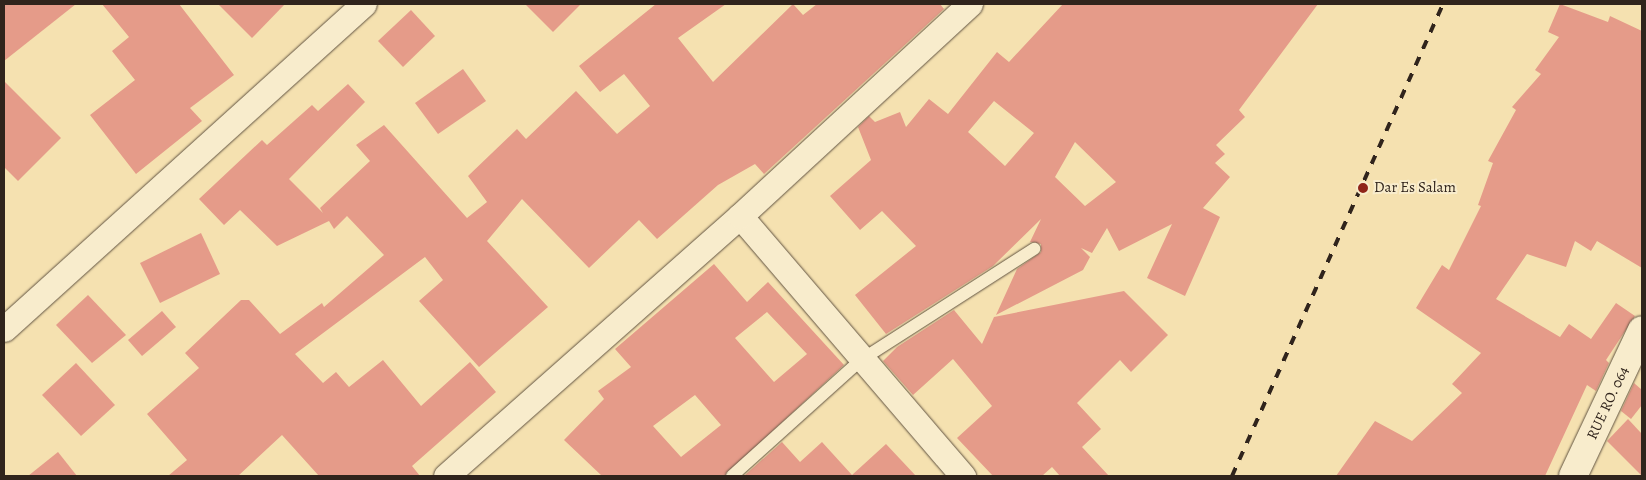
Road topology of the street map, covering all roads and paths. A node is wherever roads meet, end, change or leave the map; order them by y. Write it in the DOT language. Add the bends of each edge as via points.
graph roads {
  1 [pos="364,4"];
  2 [pos="970,4"];
  3 [pos="740,216"];
  4 [pos="1034,249"];
  5 [pos="4,328"];
  6 [pos="1642,330"];
  7 [pos="861,360"];
  8 [pos="446,476"];
  9 [pos="732,476"];
  10 [pos="963,476"];
  11 [pos="1574,476"];
  1 -- 5 [label="street"];
  2 -- 3 [label="street"];
  3 -- 7 [label="street"];
  3 -- 8 [label="street"];
  4 -- 7 [label="lane"];
  6 -- 11 [label="street, RUE RO. 064"];
  7 -- 9 [label="lane"];
  7 -- 10 [label="street"];
}
